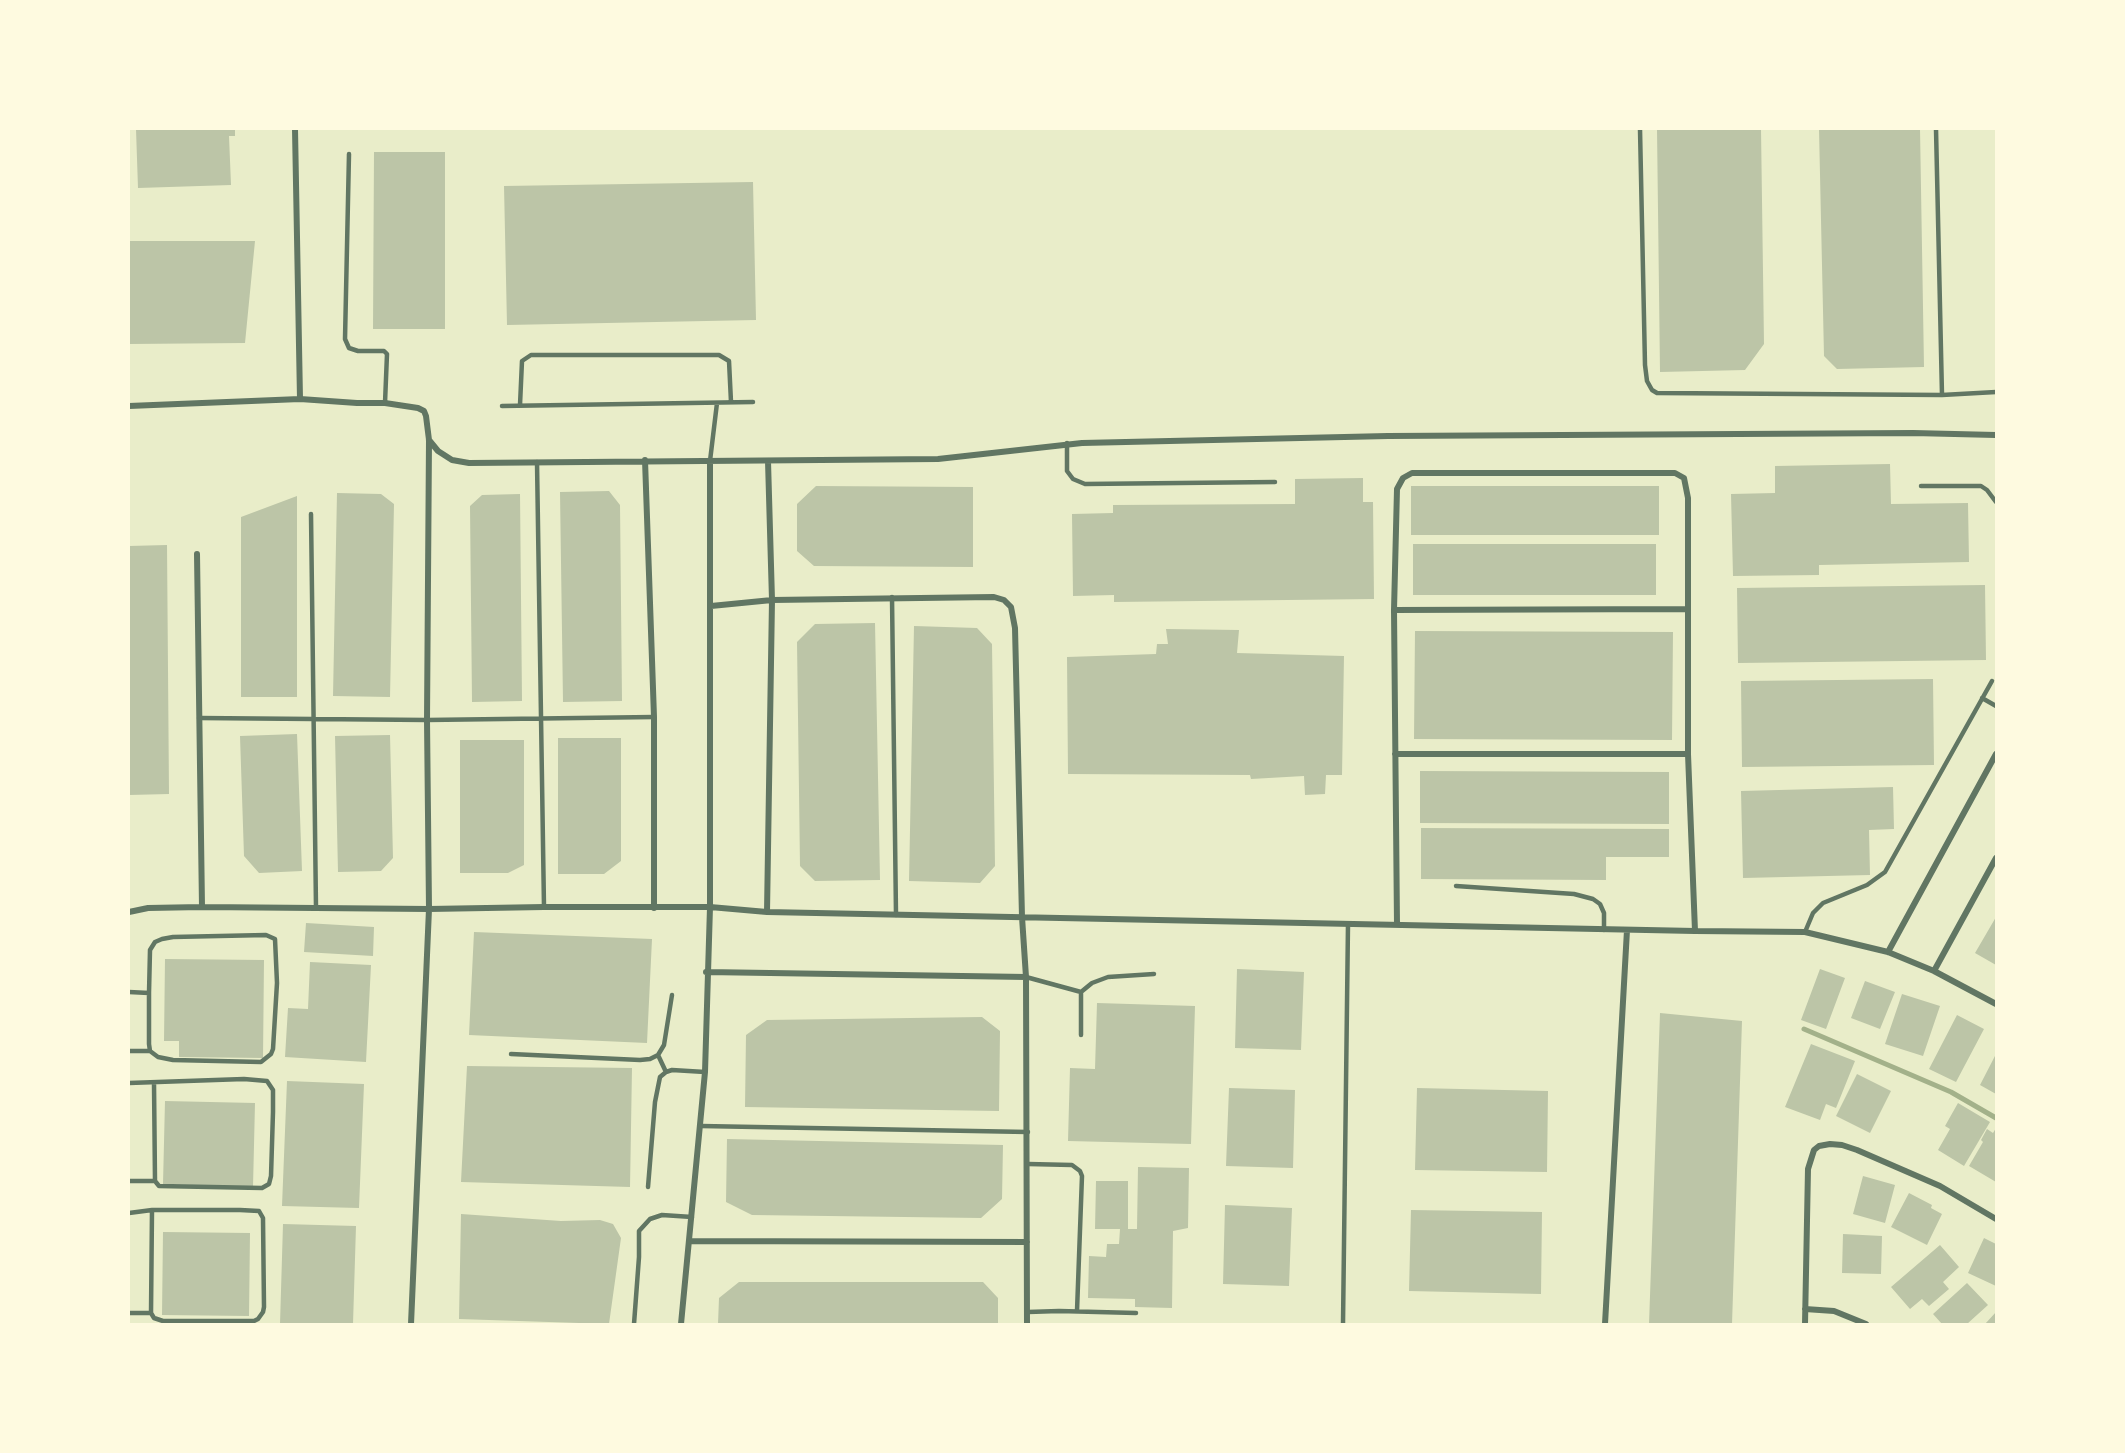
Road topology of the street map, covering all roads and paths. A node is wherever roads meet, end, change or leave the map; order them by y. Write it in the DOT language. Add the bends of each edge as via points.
graph roads {
  1 [pos="295,129"];
  2 [pos="1640,129"];
  3 [pos="1936,129"];
  4 [pos="349,154"];
  5 [pos="1996,392"];
  6 [pos="1942,395"];
  7 [pos="300,399"];
  8 [pos="731,402"];
  9 [pos="753,402"];
  10 [pos="385,403"];
  11 [pos="717,403"];
  12 [pos="520,405"];
  13 [pos="129,406"];
  14 [pos="502,406"];
  15 [pos="1996,435"];
  16 [pos="429,440"];
  17 [pos="1066,443"];
  18 [pos="645,460"];
  19 [pos="710,461"];
  20 [pos="768,461"];
  21 [pos="537,462"];
  22 [pos="1275,482"];
  23 [pos="1921,486"];
  24 [pos="1996,502"];
  25 [pos="311,514"];
  26 [pos="197,554"];
  27 [pos="892,597"];
  28 [pos="772,600"];
  29 [pos="711,606"];
  30 [pos="1687,609"];
  31 [pos="1394,610"];
  32 [pos="1992,681"];
  33 [pos="1982,698"];
  34 [pos="1996,706"];
  35 [pos="654,717"];
  36 [pos="199,718"];
  37 [pos="313,718"];
  38 [pos="427,720"];
  39 [pos="541,720"];
  40 [pos="1395,754"];
  41 [pos="1688,754"];
  42 [pos="1996,754"];
  43 [pos="1996,858"];
  44 [pos="1456,886"];
  45 [pos="202,907"];
  46 [pos="544,907"];
  47 [pos="710,907"];
  48 [pos="316,908"];
  49 [pos="654,908"];
  50 [pos="429,909"];
  51 [pos="129,912"];
  52 [pos="767,912"];
  53 [pos="896,915"];
  54 [pos="1022,917"];
  55 [pos="1348,924"];
  56 [pos="1397,925"];
  57 [pos="1604,930"];
  58 [pos="1627,930"];
  59 [pos="1695,932"];
  60 [pos="1805,932"];
  61 [pos="1888,952"];
  62 [pos="1934,971"];
  63 [pos="706,972"];
  64 [pos="1154,974"];
  65 [pos="1026,977"];
  66 [pos="129,992"];
  67 [pos="1081,992"];
  68 [pos="149,993"];
  69 [pos="672,995"];
  70 [pos="1996,1004"];
  71 [pos="1081,1035"];
  72 [pos="129,1050"];
  73 [pos="150,1051"];
  74 [pos="511,1054"];
  75 [pos="658,1055"];
  76 [pos="666,1072"];
  77 [pos="705,1072"];
  78 [pos="129,1083"];
  79 [pos="154,1083"];
  80 [pos="701,1126"];
  81 [pos="1028,1132"];
  82 [pos="1028,1164"];
  83 [pos="129,1181"];
  84 [pos="155,1181"];
  85 [pos="648,1187"];
  86 [pos="152,1210"];
  87 [pos="129,1213"];
  88 [pos="692,1216"];
  89 [pos="1996,1219"];
  90 [pos="690,1241"];
  91 [pos="1027,1242"];
  92 [pos="1805,1309"];
  93 [pos="1077,1311"];
  94 [pos="129,1312"];
  95 [pos="1028,1312"];
  96 [pos="151,1313"];
  97 [pos="1136,1313"];
  98 [pos="411,1324"];
  99 [pos="634,1324"];
  100 [pos="681,1324"];
  101 [pos="1027,1324"];
  102 [pos="1343,1324"];
  103 [pos="1605,1324"];
  104 [pos="1805,1324"];
  105 [pos="1866,1324"];
  1 -- 7 [label="street"];
  2 -- 6 [label="lane" via="1645,365 1652,390"];
  3 -- 6 [label="lane"];
  4 -- 10 [label="lane" via="345,339 349,348 387,354"];
  5 -- 6 [label="lane"];
  7 -- 10 [label="street"];
  7 -- 13 [label="street"];
  8 -- 9 [label="lane"];
  8 -- 11 [label="lane"];
  8 -- 12 [label="lane" via="729,361 724,357 531,355 522,361"];
  10 -- 16 [label="street" via="424,411"];
  11 -- 12 [label="lane"];
  11 -- 19 [label="lane"];
  12 -- 14 [label="lane"];
  15 -- 17 [label="street" via="1388,436"];
  16 -- 21 [label="street" via="452,460"];
  16 -- 38 [label="street"];
  17 -- 20 [label="street" via="938,459"];
  17 -- 22 [label="lane" via="1067,471 1085,484"];
  18 -- 19 [label="street"];
  18 -- 21 [label="street"];
  18 -- 35 [label="street"];
  19 -- 20 [label="street"];
  19 -- 29 [label="street"];
  20 -- 28 [label="street"];
  21 -- 39 [label="lane"];
  23 -- 24 [label="lane" via="1980,486"];
  25 -- 37 [label="lane"];
  26 -- 36 [label="street"];
  27 -- 28 [label="street"];
  27 -- 53 [label="lane"];
  27 -- 54 [label="street" via="994,597 1011,608 1015,628"];
  28 -- 29 [label="street"];
  28 -- 52 [label="street"];
  29 -- 47 [label="street"];
  30 -- 31 [label="street"];
  30 -- 31 [label="street" via="1688,498 1683,478 1675,473 1412,473 1403,478 1397,489"];
  30 -- 41 [label="street"];
  31 -- 40 [label="street"];
  32 -- 33 [label="lane"];
  33 -- 34 [label="lane"];
  33 -- 60 [label="lane" via="1885,872 1867,885 1823,903 1813,913"];
  35 -- 39 [label="lane"];
  35 -- 49 [label="street"];
  36 -- 37 [label="lane"];
  36 -- 45 [label="street"];
  37 -- 38 [label="lane"];
  37 -- 48 [label="lane"];
  38 -- 39 [label="lane"];
  38 -- 50 [label="street"];
  39 -- 46 [label="lane"];
  40 -- 41 [label="street"];
  40 -- 56 [label="street"];
  41 -- 59 [label="street"];
  42 -- 61 [label="street"];
  43 -- 62 [label="street"];
  44 -- 57 [label="lane" via="1574,894 1593,899 1604,913"];
  45 -- 48 [label="street"];
  45 -- 51 [label="street"];
  46 -- 49 [label="street"];
  46 -- 50 [label="street"];
  47 -- 49 [label="street"];
  47 -- 52 [label="street"];
  47 -- 63 [label="street"];
  48 -- 50 [label="street"];
  50 -- 98 [label="street"];
  52 -- 53 [label="street"];
  53 -- 54 [label="street"];
  54 -- 55 [label="street"];
  54 -- 65 [label="street"];
  55 -- 56 [label="street"];
  55 -- 102 [label="lane"];
  56 -- 57 [label="street"];
  57 -- 58 [label="street"];
  58 -- 59 [label="street"];
  58 -- 103 [label="street"];
  59 -- 60 [label="street"];
  60 -- 61 [label="street"];
  61 -- 62 [label="street"];
  62 -- 70 [label="street"];
  63 -- 65 [label="street"];
  63 -- 77 [label="street"];
  64 -- 67 [label="lane" via="1108,977"];
  65 -- 67 [label="lane"];
  65 -- 81 [label="street"];
  66 -- 68 [label="lane"];
  67 -- 71 [label="lane"];
  68 -- 73 [label="lane"];
  68 -- 73 [label="lane" via="150,950 162,939 266,935 275,939 273,1049 265,1059 173,1060"];
  69 -- 75 [label="lane" via="664,1045"];
  72 -- 73 [label="lane"];
  74 -- 75 [label="lane" via="640,1060"];
  75 -- 76 [label="lane"];
  76 -- 77 [label="lane"];
  76 -- 85 [label="lane" via="657,1084"];
  77 -- 80 [label="street"];
  78 -- 79 [label="lane"];
  79 -- 84 [label="lane"];
  79 -- 84 [label="lane" via="244,1079 267,1081 273,1090 271,1176 266,1187 162,1187"];
  80 -- 81 [label="lane"];
  80 -- 88 [label="street"];
  81 -- 82 [label="street"];
  82 -- 91 [label="street"];
  82 -- 93 [label="lane" via="1072,1165 1082,1176"];
  83 -- 84 [label="lane"];
  86 -- 87 [label="lane"];
  86 -- 96 [label="lane"];
  86 -- 96 [label="lane" via="259,1212 263,1218 264,1307 254,1321 163,1321"];
  88 -- 90 [label="street"];
  88 -- 99 [label="lane" via="650,1218 639,1231"];
  89 -- 92 [label="street" via="1940,1186 1857,1150 1842,1145 1819,1146 1808,1169"];
  90 -- 91 [label="street"];
  90 -- 100 [label="street"];
  91 -- 95 [label="street"];
  92 -- 104 [label="street"];
  92 -- 105 [label="street" via="1834,1311"];
  93 -- 95 [label="lane"];
  93 -- 97 [label="lane"];
  94 -- 96 [label="lane"];
  95 -- 101 [label="street"];
}
